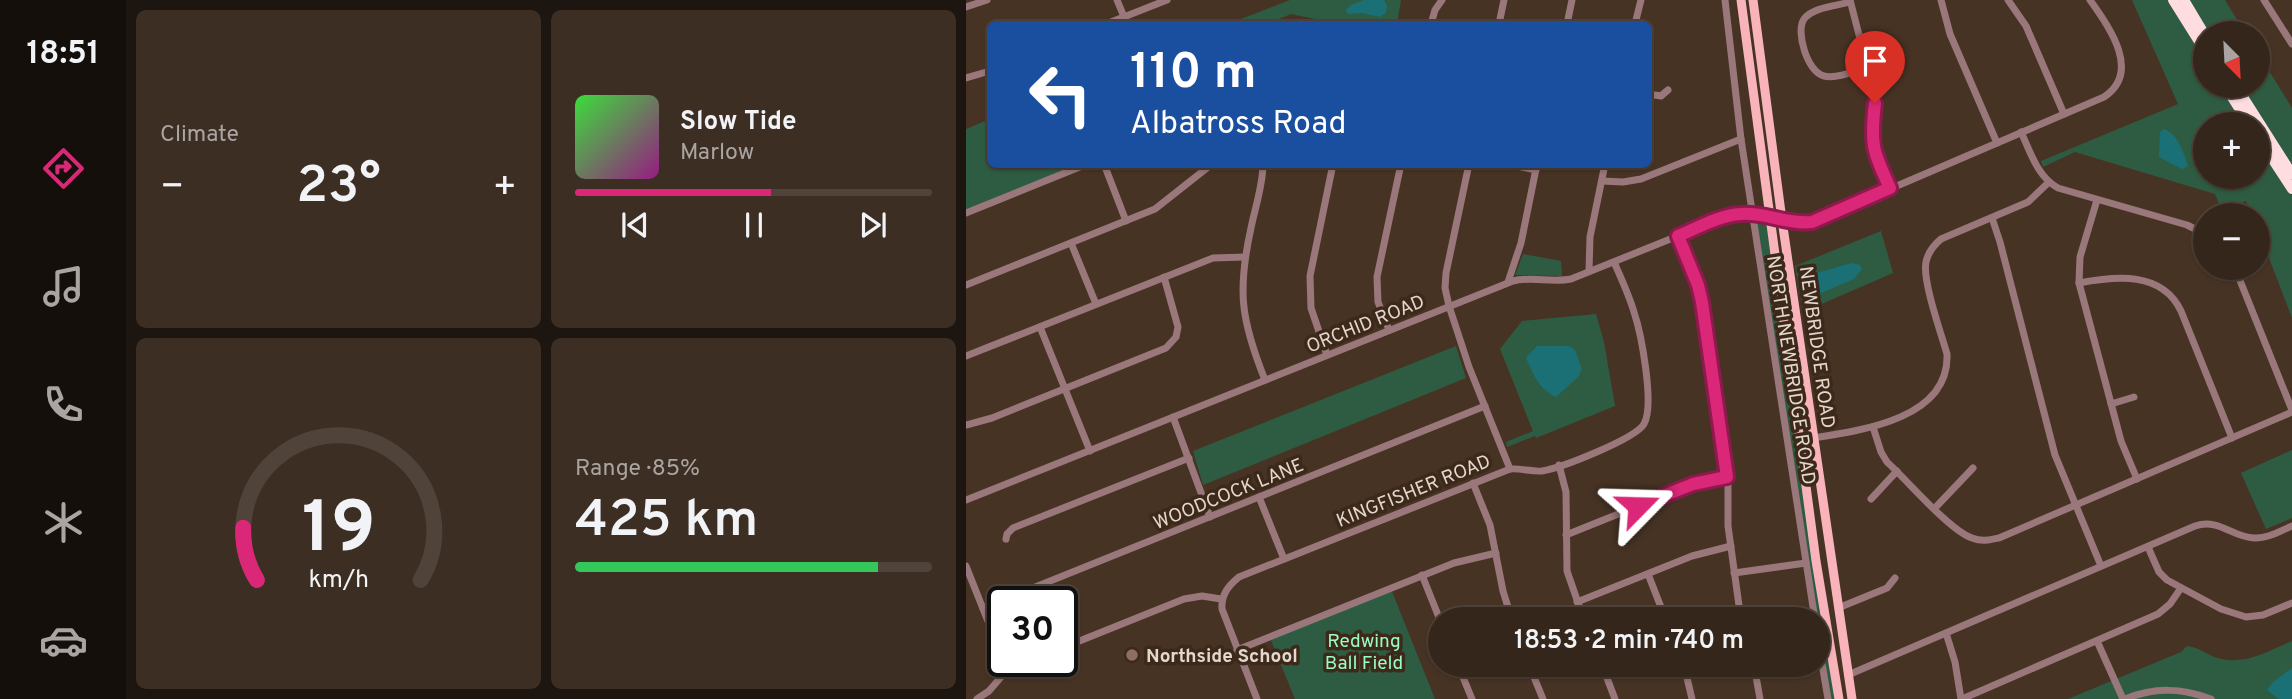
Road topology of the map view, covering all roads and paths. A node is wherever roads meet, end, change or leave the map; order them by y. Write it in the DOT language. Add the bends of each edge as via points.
graph roads {
  1 [pos="987,0"];
  2 [pos="1117,0"];
  3 [pos="1167,0"];
  4 [pos="1442,0"];
  5 [pos="1504,0"];
  6 [pos="1572,0"];
  7 [pos="1641,0"];
  8 [pos="1725,0"];
  9 [pos="1741,0"];
  10 [pos="1753,0"];
  11 [pos="1941,0"];
  12 [pos="2008,0"];
  13 [pos="2090,0"];
  14 [pos="2173,0"];
  15 [pos="2184,0"];
  16 [pos="2264,0"];
  17 [pos="1850,1"];
  18 [pos="966,7"];
  19 [pos="1125,21"];
  20 [pos="1432,21"];
  21 [pos="1500,21"];
  22 [pos="1568,21"];
  23 [pos="1636,21"];
  24 [pos="2197,21"];
  25 [pos="1757,29"];
  26 [pos="1745,31"];
  27 [pos="2193,32"];
  28 [pos="2292,44"];
  29 [pos="1867,67"];
  30 [pos="987,72"];
  31 [pos="966,78"];
  32 [pos="1668,90"];
  33 [pos="1652,95"];
  34 [pos="2244,98"];
  35 [pos="2064,114"];
  36 [pos="2021,132"];
  37 [pos="1741,139"];
  38 [pos="1997,143"];
  39 [pos="2270,155"];
  40 [pos="1077,168"];
  41 [pos="1106,168"];
  42 [pos="1207,168"];
  43 [pos="1262,168"];
  44 [pos="1332,168"];
  45 [pos="1400,168"];
  46 [pos="1468,168"];
  47 [pos="1536,168"];
  48 [pos="1604,168"];
  49 [pos="2292,174"];
  50 [pos="1602,181"];
  51 [pos="2048,183"];
  52 [pos="1890,188"];
  53 [pos="2292,189"];
  54 [pos="2098,200"];
  55 [pos="966,213"];
  56 [pos="1753,214"];
  57 [pos="1992,218"];
  58 [pos="1770,219"];
  59 [pos="1126,220"];
  60 [pos="1782,220"];
  61 [pos="2193,228"];
  62 [pos="1678,236"];
  63 [pos="1071,243"];
  64 [pos="1245,257"];
  65 [pos="1614,262"];
  66 [pos="1589,271"];
  67 [pos="1164,277"];
  68 [pos="2240,280"];
  69 [pos="1508,282"];
  70 [pos="2079,283"];
  71 [pos="966,285"];
  72 [pos="1096,304"];
  73 [pos="1449,306"];
  74 [pos="1040,327"];
  75 [pos="1389,330"];
  76 [pos="1327,355"];
  77 [pos="966,356"];
  78 [pos="1265,380"];
  79 [pos="1065,388"];
  80 [pos="2134,397"];
  81 [pos="2111,404"];
  82 [pos="1485,406"];
  83 [pos="2292,411"];
  84 [pos="1173,417"];
  85 [pos="966,425"];
  86 [pos="1873,427"];
  87 [pos="1813,438"];
  88 [pos="2232,438"];
  89 [pos="1800,440"];
  90 [pos="1090,451"];
  91 [pos="1189,458"];
  92 [pos="1559,465"];
  93 [pos="1973,468"];
  94 [pos="1510,469"];
  95 [pos="1897,471"];
  96 [pos="1727,477"];
  97 [pos="2137,479"];
  98 [pos="1473,484"];
  99 [pos="1259,497"];
  100 [pos="1871,499"];
  101 [pos="966,500"];
  102 [pos="2075,505"];
  103 [pos="1935,508"];
  104 [pos="1210,517"];
  105 [pos="2292,526"];
  106 [pos="1566,535"];
  107 [pos="1006,539"];
  108 [pos="1731,546"];
  109 [pos="2148,547"];
  110 [pos="1496,553"];
  111 [pos="1284,559"];
  112 [pos="1806,563"];
  113 [pos="966,566"];
  114 [pos="2101,566"];
  115 [pos="1734,573"];
  116 [pos="1648,574"];
  117 [pos="1423,575"];
  118 [pos="1895,578"];
  119 [pos="2180,588"];
  120 [pos="1221,599"];
  121 [pos="1577,602"];
  122 [pos="2292,603"];
  123 [pos="1435,607"];
  124 [pos="1508,607"];
  125 [pos="1579,607"];
  126 [pos="1661,607"];
  127 [pos="1739,607"];
  128 [pos="1813,607"];
  129 [pos="982,608"];
  130 [pos="1838,608"];
  131 [pos="987,620"];
  132 [pos="1946,633"];
  133 [pos="2097,641"];
  134 [pos="1078,642"];
  135 [pos="1237,650"];
  136 [pos="1848,675"];
  137 [pos="1001,677"];
  138 [pos="1463,677"];
  139 [pos="1535,677"];
  140 [pos="1607,677"];
  141 [pos="1687,677"];
  142 [pos="1756,677"];
  143 [pos="1824,677"];
  144 [pos="977,699"];
  145 [pos="1256,699"];
  146 [pos="1472,699"];
  147 [pos="1543,699"];
  148 [pos="1615,699"];
  149 [pos="1692,699"];
  150 [pos="1760,699"];
  151 [pos="1828,699"];
  152 [pos="1839,699"];
  153 [pos="1852,699"];
  154 [pos="1961,699"];
  155 [pos="2124,699"];
  156 [pos="2211,699"];
  1 -- 18 [label="street"];
  2 -- 19 [label="street"];
  3 -- 19 [label="street"];
  4 -- 20 [label="street"];
  5 -- 21 [label="street"];
  6 -- 22 [label="street"];
  7 -- 23 [label="street"];
  8 -- 37 [label="street, NORTH NEWBRIDGE ROAD"];
  9 -- 26 [label="main road, NEWBRIDGE ROAD"];
  10 -- 25 [label="main road, NEWBRIDGE ROAD"];
  11 -- 38 [label="street" via="1950,34"];
  12 -- 35 [label="street" via="2026,26"];
  13 -- 35 [label="street, ORCHID ROAD" via="2115,41 2122,72 2112,91"];
  14 -- 27 [label="highway"];
  15 -- 24 [label="highway"];
  16 -- 28 [label="street"];
  17 -- 29 [label="street"];
  17 -- 29 [label="street" via="1811,13 1802,23 1802,39 1810,66 1818,74 1831,77"];
  25 -- 26 [label="main road"];
  25 -- 60 [label="main road, NEWBRIDGE ROAD"];
  26 -- 58 [label="main road, NEWBRIDGE ROAD"];
  29 -- 52 [label="street" via="1875,103 1873,147"];
  30 -- 31 [label="street"];
  32 -- 33 [label="street" via="1661,96"];
  34 -- 49 [label="highway"];
  35 -- 36 [label="street, ORCHID ROAD"];
  36 -- 38 [label="street, ORCHID ROAD"];
  36 -- 51 [label="street"];
  37 -- 50 [label="street" via="1640,180"];
  37 -- 56 [label="street, NORTH NEWBRIDGE ROAD"];
  38 -- 52 [label="street, ORCHID ROAD"];
  39 -- 53 [label="highway"];
  40 -- 55 [label="street"];
  41 -- 59 [label="street"];
  42 -- 59 [label="street" via="1164,203"];
  43 -- 64 [label="street"];
  44 -- 76 [label="street" via="1310,276 1311,308"];
  45 -- 75 [label="street" via="1377,277 1378,302"];
  46 -- 73 [label="street" via="1446,272"];
  47 -- 69 [label="street"];
  48 -- 50 [label="street"];
  50 -- 66 [label="street" via="1590,237"];
  51 -- 54 [label="street"];
  51 -- 57 [label="street" via="2028,201"];
  52 -- 60 [label="street, ORCHID ROAD" via="1812,222"];
  54 -- 61 [label="street"];
  54 -- 70 [label="street" via="2080,257"];
  56 -- 58 [label="street, ORCHID ROAD"];
  56 -- 62 [label="street, ORCHID ROAD" via="1730,215"];
  56 -- 112 [label="street, NORTH NEWBRIDGE ROAD"];
  57 -- 86 [label="street" via="1941,239 1926,259 1926,277 1947,354 1940,387 1908,412"];
  57 -- 102 [label="street" via="2055,455"];
  58 -- 60 [label="street, ORCHID ROAD"];
  58 -- 89 [label="main road, NEWBRIDGE ROAD"];
  59 -- 63 [label="street"];
  60 -- 87 [label="main road, NEWBRIDGE ROAD"];
  62 -- 65 [label="street, ORCHID ROAD"];
  62 -- 96 [label="street" via="1702,302"];
  63 -- 71 [label="street"];
  63 -- 72 [label="street"];
  64 -- 67 [label="street" via="1213,257"];
  64 -- 78 [label="street" via="1242,308"];
  65 -- 66 [label="street, ORCHID ROAD"];
  65 -- 92 [label="street, KINGFISHER ROAD" via="1639,331 1649,401 1647,418 1631,437"];
  66 -- 69 [label="street, ORCHID ROAD" via="1560,281"];
  67 -- 72 [label="street"];
  67 -- 79 [label="street" via="1178,327 1173,342"];
  68 -- 83 [label="street"];
  69 -- 73 [label="street, ORCHID ROAD"];
  70 -- 81 [label="street"];
  70 -- 88 [label="street" via="2128,278 2151,283 2170,294 2182,311"];
  72 -- 74 [label="street"];
  73 -- 75 [label="street, ORCHID ROAD"];
  73 -- 82 [label="street"];
  74 -- 77 [label="street"];
  74 -- 79 [label="street"];
  75 -- 76 [label="street, ORCHID ROAD"];
  76 -- 78 [label="street, ORCHID ROAD"];
  78 -- 84 [label="street, ORCHID ROAD"];
  79 -- 85 [label="street"];
  79 -- 90 [label="street"];
  80 -- 81 [label="street"];
  81 -- 97 [label="street"];
  82 -- 94 [label="street"];
  82 -- 99 [label="street, WOODCOCK LANE"];
  83 -- 88 [label="street"];
  84 -- 90 [label="street, ORCHID ROAD"];
  84 -- 91 [label="street"];
  86 -- 87 [label="street"];
  86 -- 95 [label="street" via="1883,457"];
  87 -- 89 [label="street"];
  87 -- 130 [label="main road, NEWBRIDGE ROAD"];
  88 -- 97 [label="street"];
  89 -- 152 [label="main road, NEWBRIDGE ROAD"];
  90 -- 101 [label="street, ORCHID ROAD"];
  91 -- 104 [label="street"];
  91 -- 107 [label="street" via="1013,528"];
  92 -- 94 [label="street, KINGFISHER ROAD" via="1537,471"];
  92 -- 106 [label="street" via="1566,492"];
  93 -- 103 [label="street"];
  94 -- 98 [label="street, KINGFISHER ROAD"];
  95 -- 100 [label="street"];
  95 -- 103 [label="street"];
  96 -- 106 [label="street" via="1693,484"];
  96 -- 108 [label="street"];
  97 -- 102 [label="street"];
  98 -- 110 [label="street"];
  98 -- 111 [label="street, KINGFISHER ROAD"];
  99 -- 104 [label="street, WOODCOCK LANE"];
  99 -- 111 [label="street"];
  102 -- 103 [label="street" via="1986,540 1964,534"];
  102 -- 114 [label="street"];
  104 -- 129 [label="street, WOODCOCK LANE"];
  105 -- 109 [label="street" via="2254,538 2202,524"];
  106 -- 121 [label="street" via="1567,571"];
  108 -- 115 [label="street"];
  108 -- 116 [label="street"];
  109 -- 114 [label="street"];
  109 -- 119 [label="street" via="2162,576"];
  110 -- 117 [label="street"];
  110 -- 124 [label="street"];
  111 -- 120 [label="street, KINGFISHER ROAD" via="1239,577"];
  112 -- 115 [label="street"];
  112 -- 128 [label="street, NORTH NEWBRIDGE ROAD"];
  113 -- 129 [label="street"];
  114 -- 132 [label="street"];
  115 -- 127 [label="street"];
  116 -- 121 [label="street"];
  116 -- 126 [label="street"];
  117 -- 123 [label="street"];
  117 -- 135 [label="street"];
  118 -- 130 [label="street" via="1887,588"];
  119 -- 122 [label="street" via="2246,617"];
  119 -- 133 [label="street" via="2158,614"];
  120 -- 134 [label="street" via="1184,599"];
  120 -- 135 [label="street"];
  121 -- 125 [label="street"];
  129 -- 131 [label="street"];
  130 -- 136 [label="main road, NEWBRIDGE ROAD"];
  132 -- 136 [label="street"];
  132 -- 154 [label="street"];
  133 -- 154 [label="street"];
  133 -- 155 [label="street"];
  135 -- 145 [label="street"];
  136 -- 153 [label="main road, NEWBRIDGE ROAD"];
  137 -- 144 [label="street"];
  138 -- 146 [label="street"];
  139 -- 147 [label="street"];
  140 -- 148 [label="street"];
  141 -- 149 [label="street"];
  142 -- 150 [label="street"];
  143 -- 151 [label="street"];
  155 -- 156 [label="street" via="2170,689"];
}
